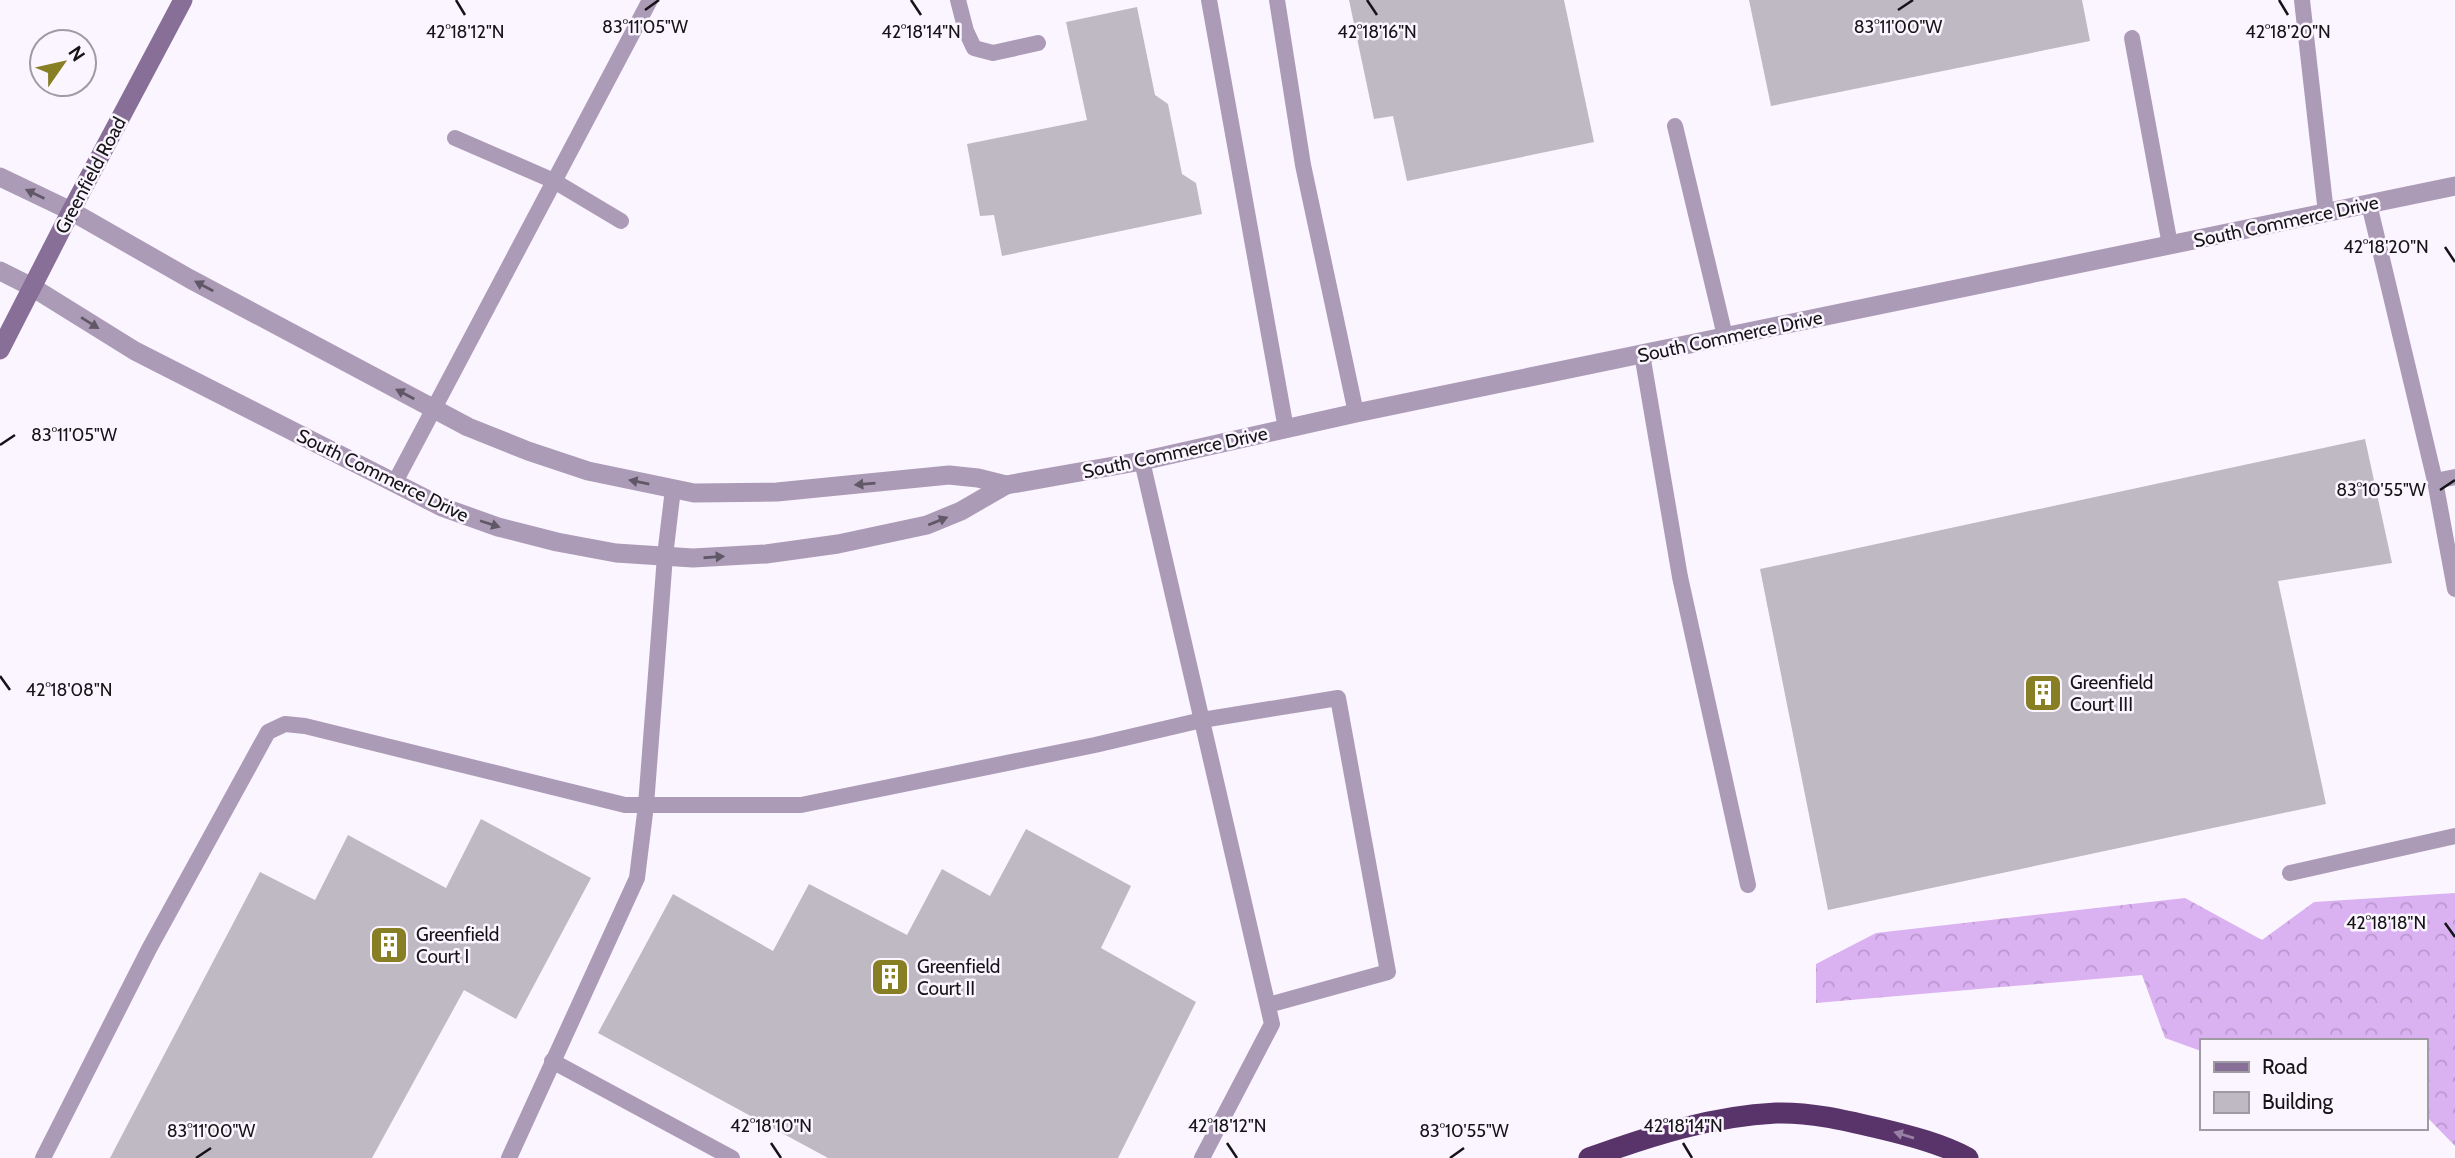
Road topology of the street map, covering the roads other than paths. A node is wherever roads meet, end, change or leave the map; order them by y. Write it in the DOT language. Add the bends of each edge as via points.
graph roads {
  1 [pos="183,0"];
  2 [pos="650,0"];
  3 [pos="958,0"];
  4 [pos="1209,0"];
  5 [pos="1277,0"];
  6 [pos="2302,0"];
  7 [pos="2132,38"];
  8 [pos="1038,43"];
  9 [pos="1675,126"];
  10 [pos="455,138"];
  11 [pos="0,177"];
  12 [pos="554,181"];
  13 [pos="2455,186"];
  14 [pos="2369,204"];
  15 [pos="71,211"];
  16 [pos="2326,213"];
  17 [pos="621,221"];
  18 [pos="2170,245"];
  19 [pos="0,271"];
  20 [pos="32,287"];
  21 [pos="1725,337"];
  22 [pos="0,350"];
  23 [pos="1642,354"];
  24 [pos="432,409"];
  25 [pos="1356,413"];
  26 [pos="1286,429"];
  27 [pos="1142,461"];
  28 [pos="2455,477"];
  29 [pos="2435,481"];
  30 [pos="394,484"];
  31 [pos="1006,485"];
  32 [pos="673,489"];
  33 [pos="665,556"];
  34 [pos="2455,589"];
  35 [pos="1202,720"];
  36 [pos="646,806"];
  37 [pos="2455,836"];
  38 [pos="2290,873"];
  39 [pos="1748,885"];
  40 [pos="1268,1005"];
  41 [pos="552,1061"];
  42 [pos="43,1158"];
  43 [pos="509,1158"];
  44 [pos="732,1158"];
  45 [pos="1202,1158"];
  46 [pos="1590,1158"];
  47 [pos="1968,1158"];
  1 -- 15 [label="main road, Greenfield Road"];
  2 -- 12 [label="lane"];
  3 -- 8 [label="lane" via="974,48 993,53"];
  4 -- 26 [label="lane"];
  5 -- 25 [label="lane" via="1303,165"];
  6 -- 16 [label="lane"];
  7 -- 18 [label="lane"];
  9 -- 21 [label="lane"];
  10 -- 12 [label="lane"];
  15 -- 11 [label="street, South Commerce Drive, one-way"];
  12 -- 17 [label="lane"];
  12 -- 24 [label="lane"];
  13 -- 14 [label="street, South Commerce Drive"];
  14 -- 16 [label="street, South Commerce Drive"];
  14 -- 29 [label="lane"];
  15 -- 20 [label="main road, Greenfield Road"];
  24 -- 15 [label="street, South Commerce Drive, one-way"];
  16 -- 18 [label="street, South Commerce Drive"];
  18 -- 21 [label="street, South Commerce Drive"];
  19 -- 20 [label="street, South Commerce Drive"];
  20 -- 22 [label="main road, Greenfield Road"];
  20 -- 30 [label="street, South Commerce Drive, one-way" via="135,351"];
  21 -- 23 [label="street, South Commerce Drive"];
  23 -- 25 [label="street, South Commerce Drive"];
  23 -- 39 [label="lane" via="1680,577"];
  24 -- 30 [label="lane"];
  32 -- 24 [label="street, South Commerce Drive, one-way" via="589,471 527,451"];
  25 -- 26 [label="street, South Commerce Drive"];
  26 -- 27 [label="street, South Commerce Drive"];
  27 -- 31 [label="street, South Commerce Drive"];
  27 -- 35 [label="lane"];
  28 -- 29 [label="lane"];
  29 -- 34 [label="lane"];
  30 -- 33 [label="street, South Commerce Drive, one-way" via="498,527 557,542"];
  31 -- 32 [label="street, South Commerce Drive, one-way" via="949,475 777,492"];
  33 -- 31 [label="street, South Commerce Drive, one-way" via="766,554 901,531 961,511"];
  32 -- 33 [label="lane"];
  33 -- 36 [label="lane"];
  35 -- 36 [label="lane" via="801,805"];
  35 -- 40 [label="lane"];
  35 -- 40 [label="lane" via="1338,698 1388,972"];
  36 -- 41 [label="lane" via="637,878"];
  36 -- 42 [label="lane" via="625,805 305,726 285,724 268,732 149,948"];
  37 -- 38 [label="lane"];
  40 -- 45 [label="lane" via="1272,1024"];
  41 -- 43 [label="lane"];
  41 -- 44 [label="lane"];
  47 -- 46 [label="highway, one-way" via="1900,1133 1833,1118 1777,1113 1695,1125"];
}
